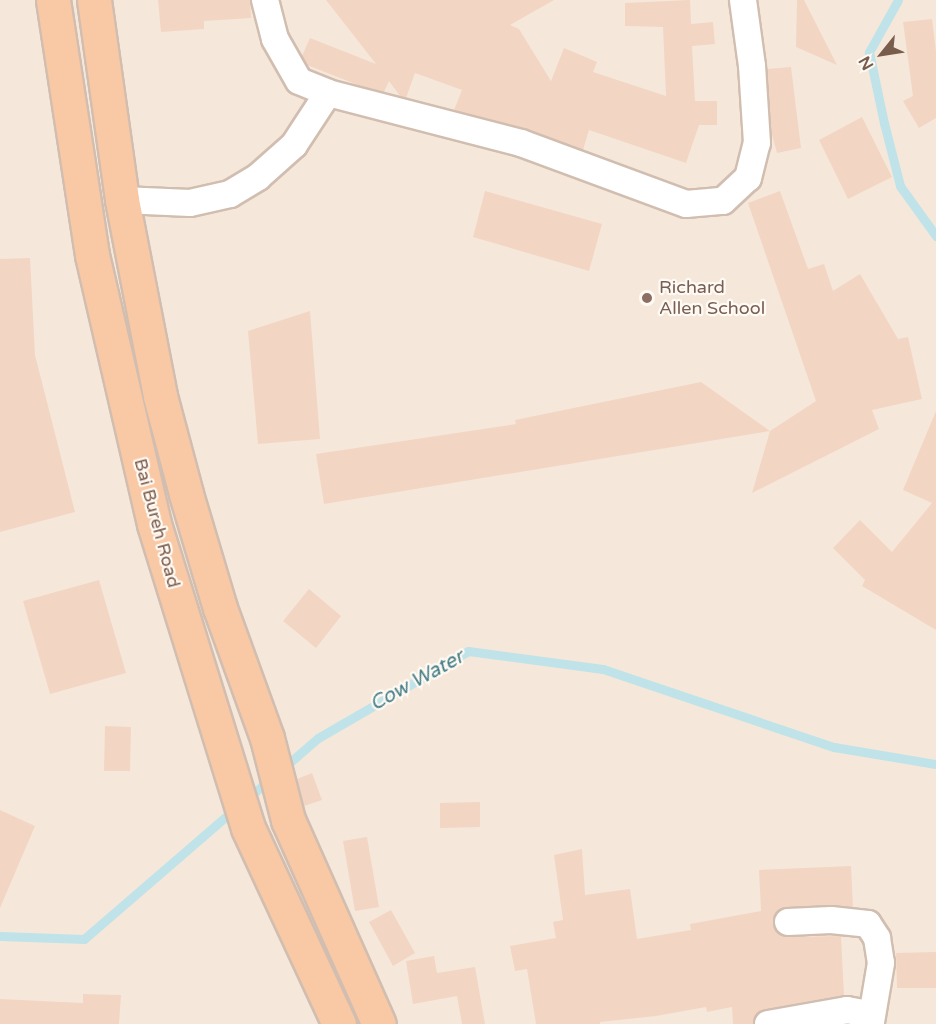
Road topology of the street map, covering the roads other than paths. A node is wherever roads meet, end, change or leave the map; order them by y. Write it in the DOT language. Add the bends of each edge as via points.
graph roads {
  1 [pos="53,0"];
  2 [pos="94,0"];
  3 [pos="265,0"];
  4 [pos="743,0"];
  5 [pos="328,93"];
  6 [pos="122,200"];
  7 [pos="788,922"];
  8 [pos="871,1023"];
  9 [pos="339,1024"];
  10 [pos="379,1024"];
  11 [pos="768,1024"];
  1 -- 9 [label="highway, Bai Bureh Road" via="92,255 154,524 248,828"];
  2 -- 6 [label="highway, Bai Bureh Road"];
  3 -- 5 [label="street" via="275,39 299,81"];
  4 -- 5 [label="street" via="757,143 748,178 723,201 686,204 521,143"];
  5 -- 6 [label="street" via="294,145 258,177 230,194 190,202"];
  6 -- 10 [label="highway, Bai Bureh Road" via="163,407 220,608 267,738 288,820"];
  7 -- 8 [label="street" via="831,920 868,924 877,938 881,963"];
  8 -- 11 [label="street" via="862,1013 847,1010"];
}
